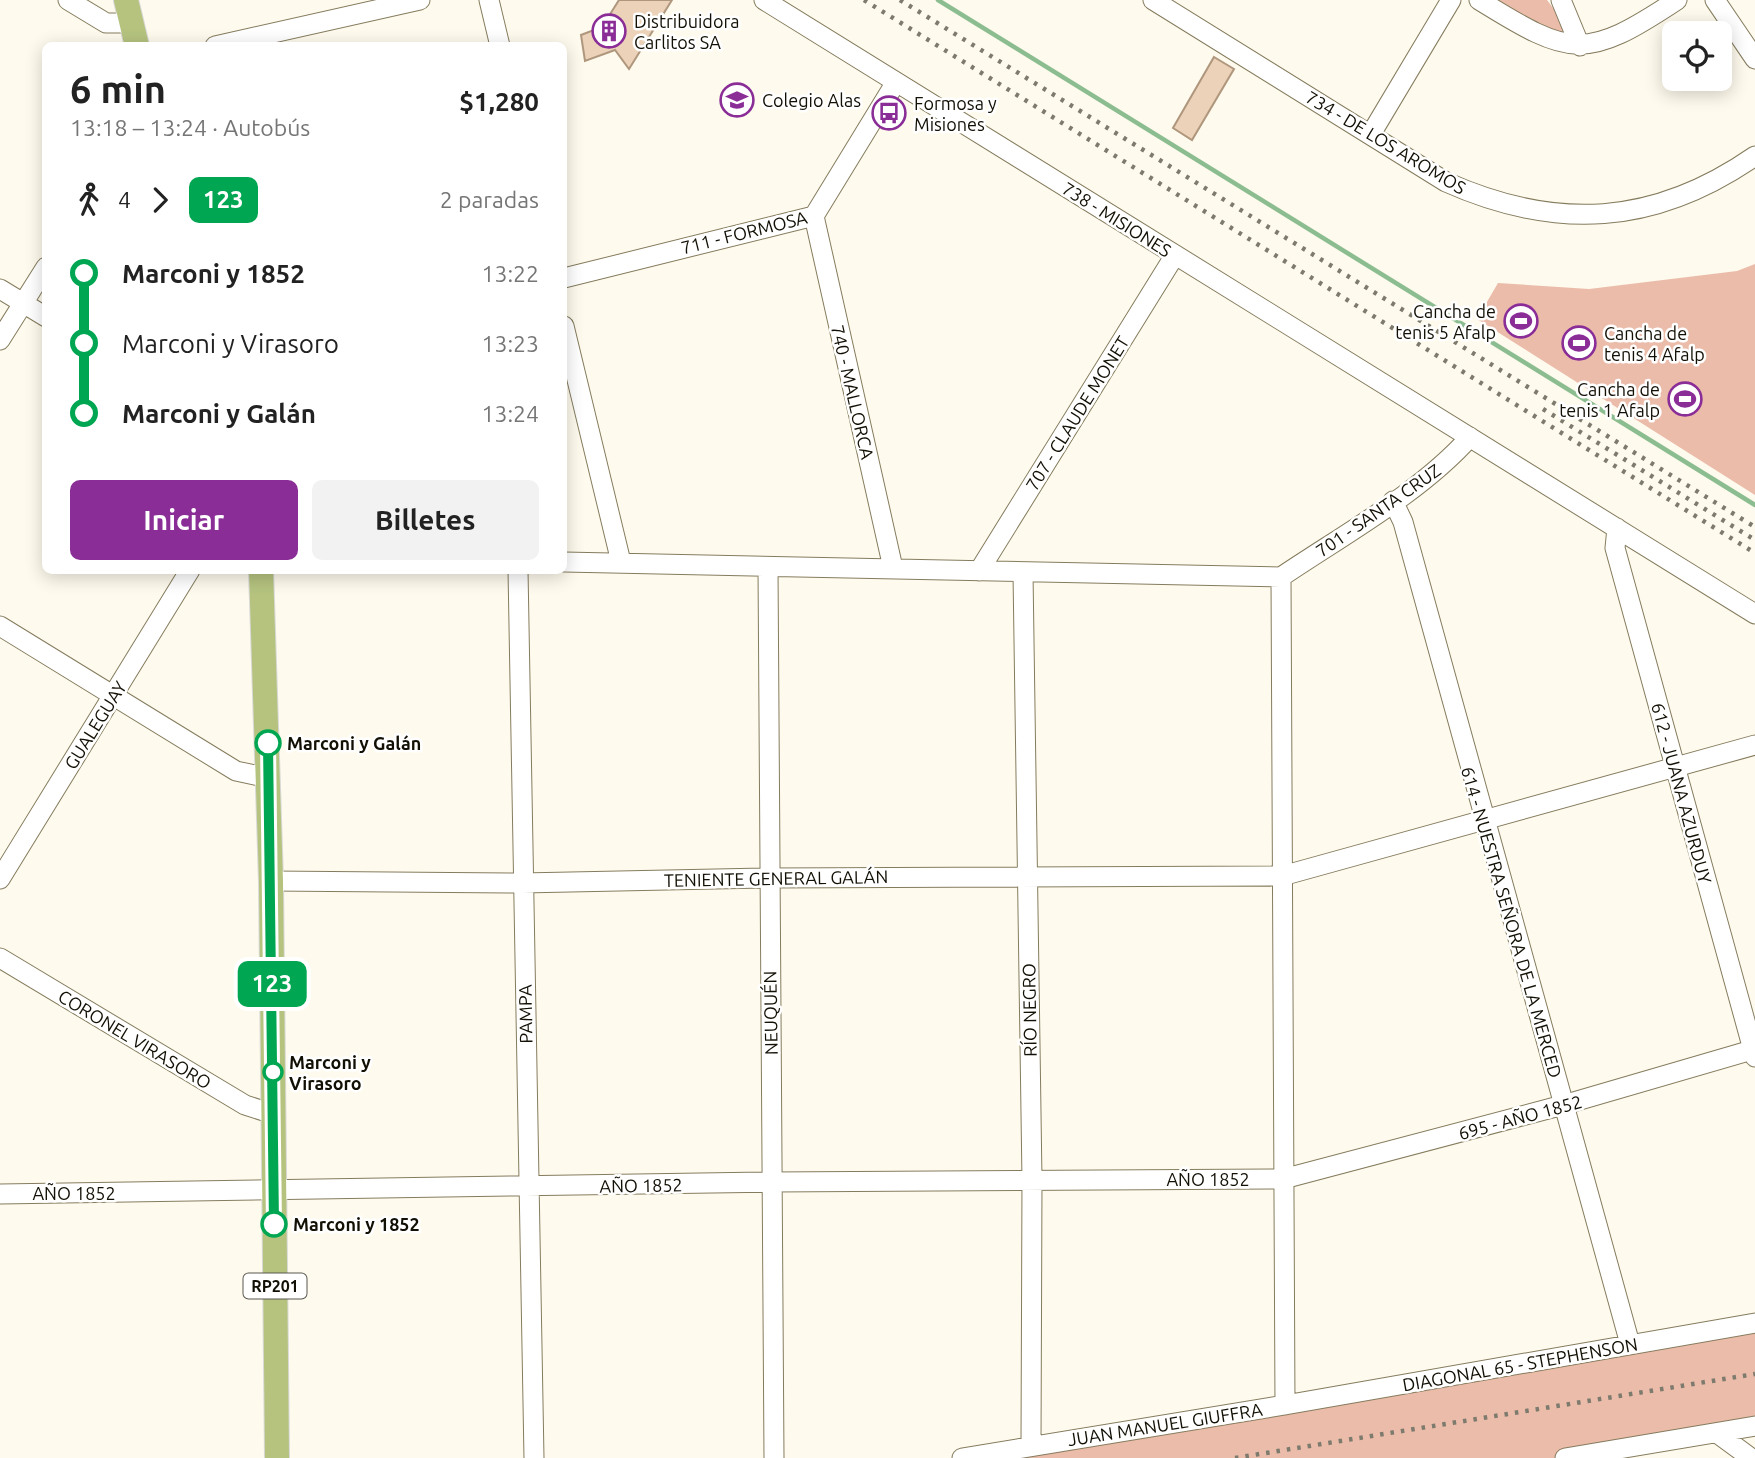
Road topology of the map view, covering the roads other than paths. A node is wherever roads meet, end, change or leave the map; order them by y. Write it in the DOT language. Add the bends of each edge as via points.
graph roads {
  1 [pos="68,0"];
  2 [pos="420,0"];
  3 [pos="489,0"];
  4 [pos="764,0"];
  5 [pos="1153,0"];
  6 [pos="1451,0"];
  7 [pos="1479,0"];
  8 [pos="1561,0"];
  9 [pos="1677,0"];
  10 [pos="1715,0"];
  11 [pos="132,23"];
  12 [pos="233,42"];
  13 [pos="499,42"];
  14 [pos="1580,46"];
  15 [pos="1755,59"];
  16 [pos="896,82"];
  17 [pos="1371,134"];
  18 [pos="1755,156"];
  19 [pos="814,216"];
  20 [pos="1175,256"];
  21 [pos="42,273"];
  22 [pos="567,277"];
  23 [pos="0,289"];
  24 [pos="23,303"];
  25 [pos="42,315"];
  26 [pos="567,338"];
  27 [pos="0,340"];
  28 [pos="1470,437"];
  29 [pos="1393,501"];
  30 [pos="1617,528"];
  31 [pos="567,562"];
  32 [pos="621,562"];
  33 [pos="768,568"];
  34 [pos="893,568"];
  35 [pos="979,571"];
  36 [pos="1023,573"];
  37 [pos="188,574"];
  38 [pos="261,574"];
  39 [pos="518,574"];
  40 [pos="1282,577"];
  41 [pos="1755,614"];
  42 [pos="0,626"];
  43 [pos="113,695"];
  44 [pos="1755,745"];
  45 [pos="1675,768"];
  46 [pos="268,778"];
  47 [pos="1483,820"];
  48 [pos="1027,876"];
  49 [pos="1282,876"];
  50 [pos="769,878"];
  51 [pos="0,879"];
  52 [pos="271,881"];
  53 [pos="522,883"];
  54 [pos="0,958"];
  55 [pos="1754,1052"];
  56 [pos="1563,1105"];
  57 [pos="273,1114"];
  58 [pos="1283,1179"];
  59 [pos="1032,1180"];
  60 [pos="772,1182"];
  61 [pos="529,1187"];
  62 [pos="274,1191"];
  63 [pos="0,1194"];
  64 [pos="1755,1323"];
  65 [pos="1630,1344"];
  66 [pos="1285,1405"];
  67 [pos="1755,1426"];
  68 [pos="1717,1433"];
  69 [pos="1031,1446"];
  70 [pos="277,1458"];
  71 [pos="534,1458"];
  72 [pos="774,1458"];
  73 [pos="962,1458"];
  74 [pos="1565,1458"];
  75 [pos="1751,1458"];
  1 -- 11 [label="street" via="106,23"];
  2 -- 12 [label="street"];
  3 -- 13 [label="street"];
  4 -- 16 [label="street, 738 - MISIONES"];
  5 -- 17 [label="street, 734 - DE LOS AROMOS"];
  6 -- 17 [label="street"];
  7 -- 14 [label="street" via="1544,38"];
  8 -- 14 [label="street"];
  9 -- 14 [label="street" via="1623,34"];
  10 -- 15 [label="street"];
  16 -- 19 [label="street, 711 - FORMOSA"];
  16 -- 20 [label="street, 738 - MISIONES"];
  17 -- 18 [label="street, 734 - DE LOS AROMOS" via="1446,182 1484,199 1570,215 1628,211 1677,198"];
  19 -- 22 [label="street, 711 - FORMOSA"];
  19 -- 34 [label="street, 740 - MALLORCA"];
  20 -- 28 [label="street, 738 - MISIONES"];
  20 -- 35 [label="street, 707 - CLAUDE MONET"];
  21 -- 24 [label="street"];
  23 -- 24 [label="street"];
  24 -- 25 [label="street"];
  24 -- 27 [label="street"];
  26 -- 32 [label="street"];
  28 -- 29 [label="street, 701 - SANTA CRUZ" via="1453,457"];
  28 -- 30 [label="street, 738 - MISIONES"];
  29 -- 40 [label="street, 701 - SANTA CRUZ"];
  29 -- 47 [label="street, 614 - NUESTRA SEÑORA DE LA MERCED" via="1403,522"];
  30 -- 41 [label="street, 738 - MISIONES"];
  30 -- 45 [label="street, 612 - JUANA AZURDUY" via="1615,548"];
  31 -- 32 [label="street"];
  32 -- 33 [label="street"];
  33 -- 34 [label="street"];
  33 -- 50 [label="street, NEUQUÉN"];
  34 -- 35 [label="street"];
  35 -- 36 [label="street"];
  36 -- 40 [label="street"];
  36 -- 48 [label="street, RÍO NEGRO"];
  37 -- 43 [label="street, GUALEGUAY"];
  38 -- 46 [label="main road, RP201"];
  39 -- 53 [label="street, PAMPA"];
  40 -- 49 [label="street"];
  42 -- 43 [label="street"];
  43 -- 46 [label="street" via="236,771"];
  43 -- 51 [label="street, GUALEGUAY"];
  44 -- 45 [label="street, TENIENTE GENERAL GALÁN"];
  45 -- 47 [label="street, TENIENTE GENERAL GALÁN"];
  45 -- 55 [label="street, 612 - JUANA AZURDUY"];
  46 -- 52 [label="main road, RP201"];
  47 -- 49 [label="street, TENIENTE GENERAL GALÁN"];
  47 -- 56 [label="street, 614 - NUESTRA SEÑORA DE LA MERCED"];
  48 -- 49 [label="street, TENIENTE GENERAL GALÁN"];
  48 -- 50 [label="street, TENIENTE GENERAL GALÁN"];
  48 -- 59 [label="street, RÍO NEGRO"];
  49 -- 58 [label="street"];
  50 -- 53 [label="street, TENIENTE GENERAL GALÁN"];
  50 -- 60 [label="street, NEUQUÉN"];
  52 -- 53 [label="street, TENIENTE GENERAL GALÁN"];
  52 -- 57 [label="main road, RP201"];
  53 -- 61 [label="street, PAMPA"];
  54 -- 57 [label="street, CORONEL VIRASORO" via="245,1105"];
  55 -- 56 [label="street, 695 - AÑO 1852"];
  56 -- 58 [label="street, 695 - AÑO 1852"];
  56 -- 65 [label="street, 614 - NUESTRA SEÑORA DE LA MERCED"];
  57 -- 62 [label="main road, RP201"];
  58 -- 59 [label="street, AÑO 1852"];
  58 -- 66 [label="street"];
  59 -- 60 [label="street, AÑO 1852"];
  59 -- 69 [label="street, RÍO NEGRO"];
  60 -- 61 [label="street, AÑO 1852"];
  60 -- 72 [label="street, NEUQUÉN"];
  61 -- 62 [label="street, AÑO 1852"];
  61 -- 71 [label="street, PAMPA"];
  62 -- 63 [label="street, AÑO 1852"];
  62 -- 70 [label="main road, RP201"];
  64 -- 65 [label="street, DIAGONAL 65 - STEPHENSON"];
  65 -- 66 [label="street, DIAGONAL 65 - STEPHENSON"];
  66 -- 69 [label="street, JUAN MANUEL GIUFFRA"];
  67 -- 68 [label="street"];
  68 -- 74 [label="street"];
  68 -- 75 [label="street"];
  69 -- 73 [label="street, JUAN MANUEL GIUFFRA"];
}
